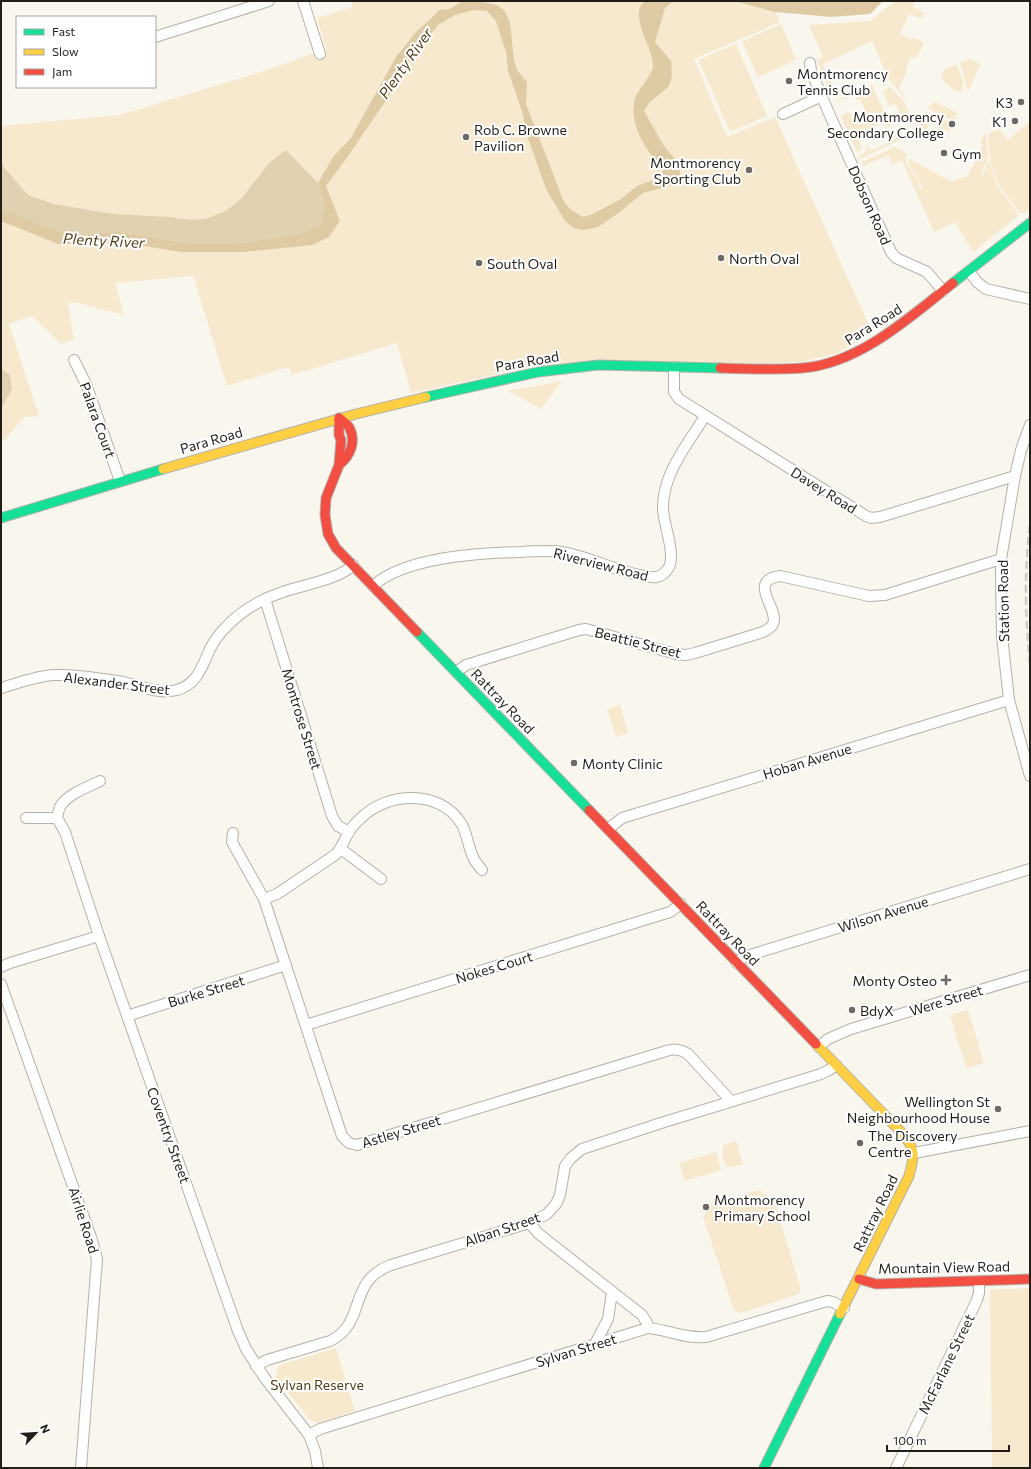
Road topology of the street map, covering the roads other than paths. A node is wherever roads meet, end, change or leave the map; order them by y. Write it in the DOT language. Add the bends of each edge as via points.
graph roads {
  1 [pos="269,1"];
  2 [pos="303,1"];
  3 [pos="156,37"];
  4 [pos="320,54"];
  5 [pos="810,63"];
  6 [pos="822,96"];
  7 [pos="783,114"];
  8 [pos="1030,223"];
  9 [pos="968,271"];
  10 [pos="943,291"];
  11 [pos="1030,299"];
  12 [pos="74,360"];
  13 [pos="674,367"];
  14 [pos="706,416"];
  15 [pos="339,418"];
  16 [pos="1030,425"];
  17 [pos="1015,476"];
  18 [pos="120,482"];
  19 [pos="1,518"];
  20 [pos="1002,559"];
  21 [pos="353,565"];
  22 [pos="373,586"];
  23 [pos="265,599"];
  24 [pos="456,672"];
  25 [pos="1,688"];
  26 [pos="1009,700"];
  27 [pos="1030,776"];
  28 [pos="100,781"];
  29 [pos="26,818"];
  30 [pos="57,818"];
  31 [pos="608,829"];
  32 [pos="348,832"];
  33 [pos="233,833"];
  34 [pos="341,849"];
  35 [pos="1030,869"];
  36 [pos="482,870"];
  37 [pos="381,879"];
  38 [pos="264,899"];
  39 [pos="681,904"];
  40 [pos="99,936"];
  41 [pos="737,963"];
  42 [pos="286,966"];
  43 [pos="1,967"];
  44 [pos="1030,975"];
  45 [pos="1,985"];
  46 [pos="127,1016"];
  47 [pos="306,1025"];
  48 [pos="819,1047"];
  49 [pos="836,1065"];
  50 [pos="731,1101"];
  51 [pos="1030,1131"];
  52 [pos="914,1153"];
  53 [pos="529,1223"];
  54 [pos="859,1279"];
  55 [pos="1030,1279"];
  56 [pos="978,1281"];
  57 [pos="612,1292"];
  58 [pos="844,1308"];
  59 [pos="648,1328"];
  60 [pos="595,1344"];
  61 [pos="256,1366"];
  62 [pos="309,1435"];
  63 [pos="81,1468"];
  64 [pos="318,1468"];
  65 [pos="764,1468"];
  66 [pos="896,1468"];
  1 -- 3 [label="street"];
  2 -- 4 [label="street"];
  5 -- 6 [label="street, Dobson Road"];
  6 -- 7 [label="street"];
  6 -- 10 [label="street, Dobson Road" via="893,255 927,272"];
  8 -- 9 [label="street, Para Road"];
  9 -- 10 [label="street, Para Road"];
  9 -- 11 [label="street" via="986,289"];
  10 -- 13 [label="street, Para Road" via="869,346 829,363 795,369"];
  12 -- 18 [label="street, Palara Court" via="86,384"];
  13 -- 14 [label="street, Davey Road" via="676,395"];
  13 -- 15 [label="street, Para Road" via="614,365 554,370 481,384"];
  14 -- 17 [label="street, Davey Road" via="871,518"];
  14 -- 22 [label="street, Riverview Road" via="676,462 663,500 671,563 662,575 650,577 629,573 560,551 493,553 414,565 381,578"];
  15 -- 18 [label="street, Para Road"];
  15 -- 21 [label="street, Rattray Road" via="350,428 353,441 347,458 339,465 326,498 325,515 328,534 336,548"];
  16 -- 17 [label="street, Station Road"];
  17 -- 20 [label="street, Station Road"];
  18 -- 19 [label="street, Para Road"];
  20 -- 24 [label="street, Beattie Street" via="876,596 780,576 774,577 764,587 774,616 771,627 763,632 691,654 676,654 586,629 466,665"];
  20 -- 26 [label="street, Station Road" via="1002,636"];
  21 -- 22 [label="street, Rattray Road"];
  21 -- 23 [label="street, Alexander Street" via="344,573"];
  22 -- 24 [label="street, Rattray Road"];
  23 -- 25 [label="street, Alexander Street" via="227,626 213,645 196,679 177,690 158,690 119,682 54,675"];
  23 -- 32 [label="street, Montrose Street" via="332,816 338,826"];
  24 -- 31 [label="street, Rattray Road"];
  26 -- 27 [label="street, Station Road"];
  26 -- 31 [label="street, Hoban Avenue" via="622,818"];
  28 -- 30 [label="street" via="65,801 60,806"];
  29 -- 30 [label="street"];
  30 -- 40 [label="street, Coventry Street" via="68,840"];
  31 -- 39 [label="street, Rattray Road"];
  32 -- 34 [label="street"];
  32 -- 36 [label="street" via="375,807 403,798 415,797 440,803 456,818 465,832 473,858"];
  33 -- 38 [label="street, Astley Street" via="232,842"];
  34 -- 37 [label="street"];
  34 -- 38 [label="street" via="277,894"];
  35 -- 41 [label="street, Wilson Avenue" via="757,953"];
  38 -- 42 [label="street, Astley Street"];
  39 -- 41 [label="street, Rattray Road"];
  39 -- 47 [label="street, Nokes Court" via="670,912"];
  40 -- 43 [label="street"];
  40 -- 46 [label="street, Coventry Street"];
  41 -- 48 [label="street, Rattray Road"];
  42 -- 46 [label="street, Burke Street"];
  42 -- 47 [label="street, Astley Street"];
  44 -- 48 [label="street, Were Street" via="851,1029 828,1039"];
  45 -- 63 [label="street, Airlie Road" via="97,1259"];
  46 -- 61 [label="street, Coventry Street" via="238,1331"];
  47 -- 50 [label="street, Astley Street" via="342,1136 357,1145 677,1049 688,1054"];
  48 -- 49 [label="street, Rattray Road"];
  49 -- 50 [label="street, Alban Street" via="821,1074"];
  49 -- 52 [label="street, Rattray Road" via="906,1137"];
  50 -- 53 [label="street, Alban Street" via="582,1149 565,1166 556,1204 547,1214"];
  51 -- 52 [label="street"];
  52 -- 54 [label="street, Rattray Road" via="909,1176"];
  53 -- 57 [label="street" via="538,1234"];
  53 -- 61 [label="street, Alban Street" via="379,1270 364,1286 352,1321 340,1336"];
  54 -- 56 [label="street, Mountain View Road" via="876,1284"];
  54 -- 58 [label="street, Rattray Road"];
  55 -- 56 [label="street, Mountain View Road"];
  56 -- 66 [label="street, McFarlane Street" via="977,1300"];
  57 -- 59 [label="street" via="642,1315"];
  57 -- 60 [label="street" via="608,1319"];
  58 -- 59 [label="street, Sylvan Street" via="827,1301 706,1337 694,1338"];
  58 -- 65 [label="street, Rattray Road"];
  59 -- 60 [label="street, Sylvan Street"];
  60 -- 62 [label="street, Sylvan Street"];
  61 -- 62 [label="street, Coventry Street"];
  62 -- 64 [label="street, Coventry Street"];
}
